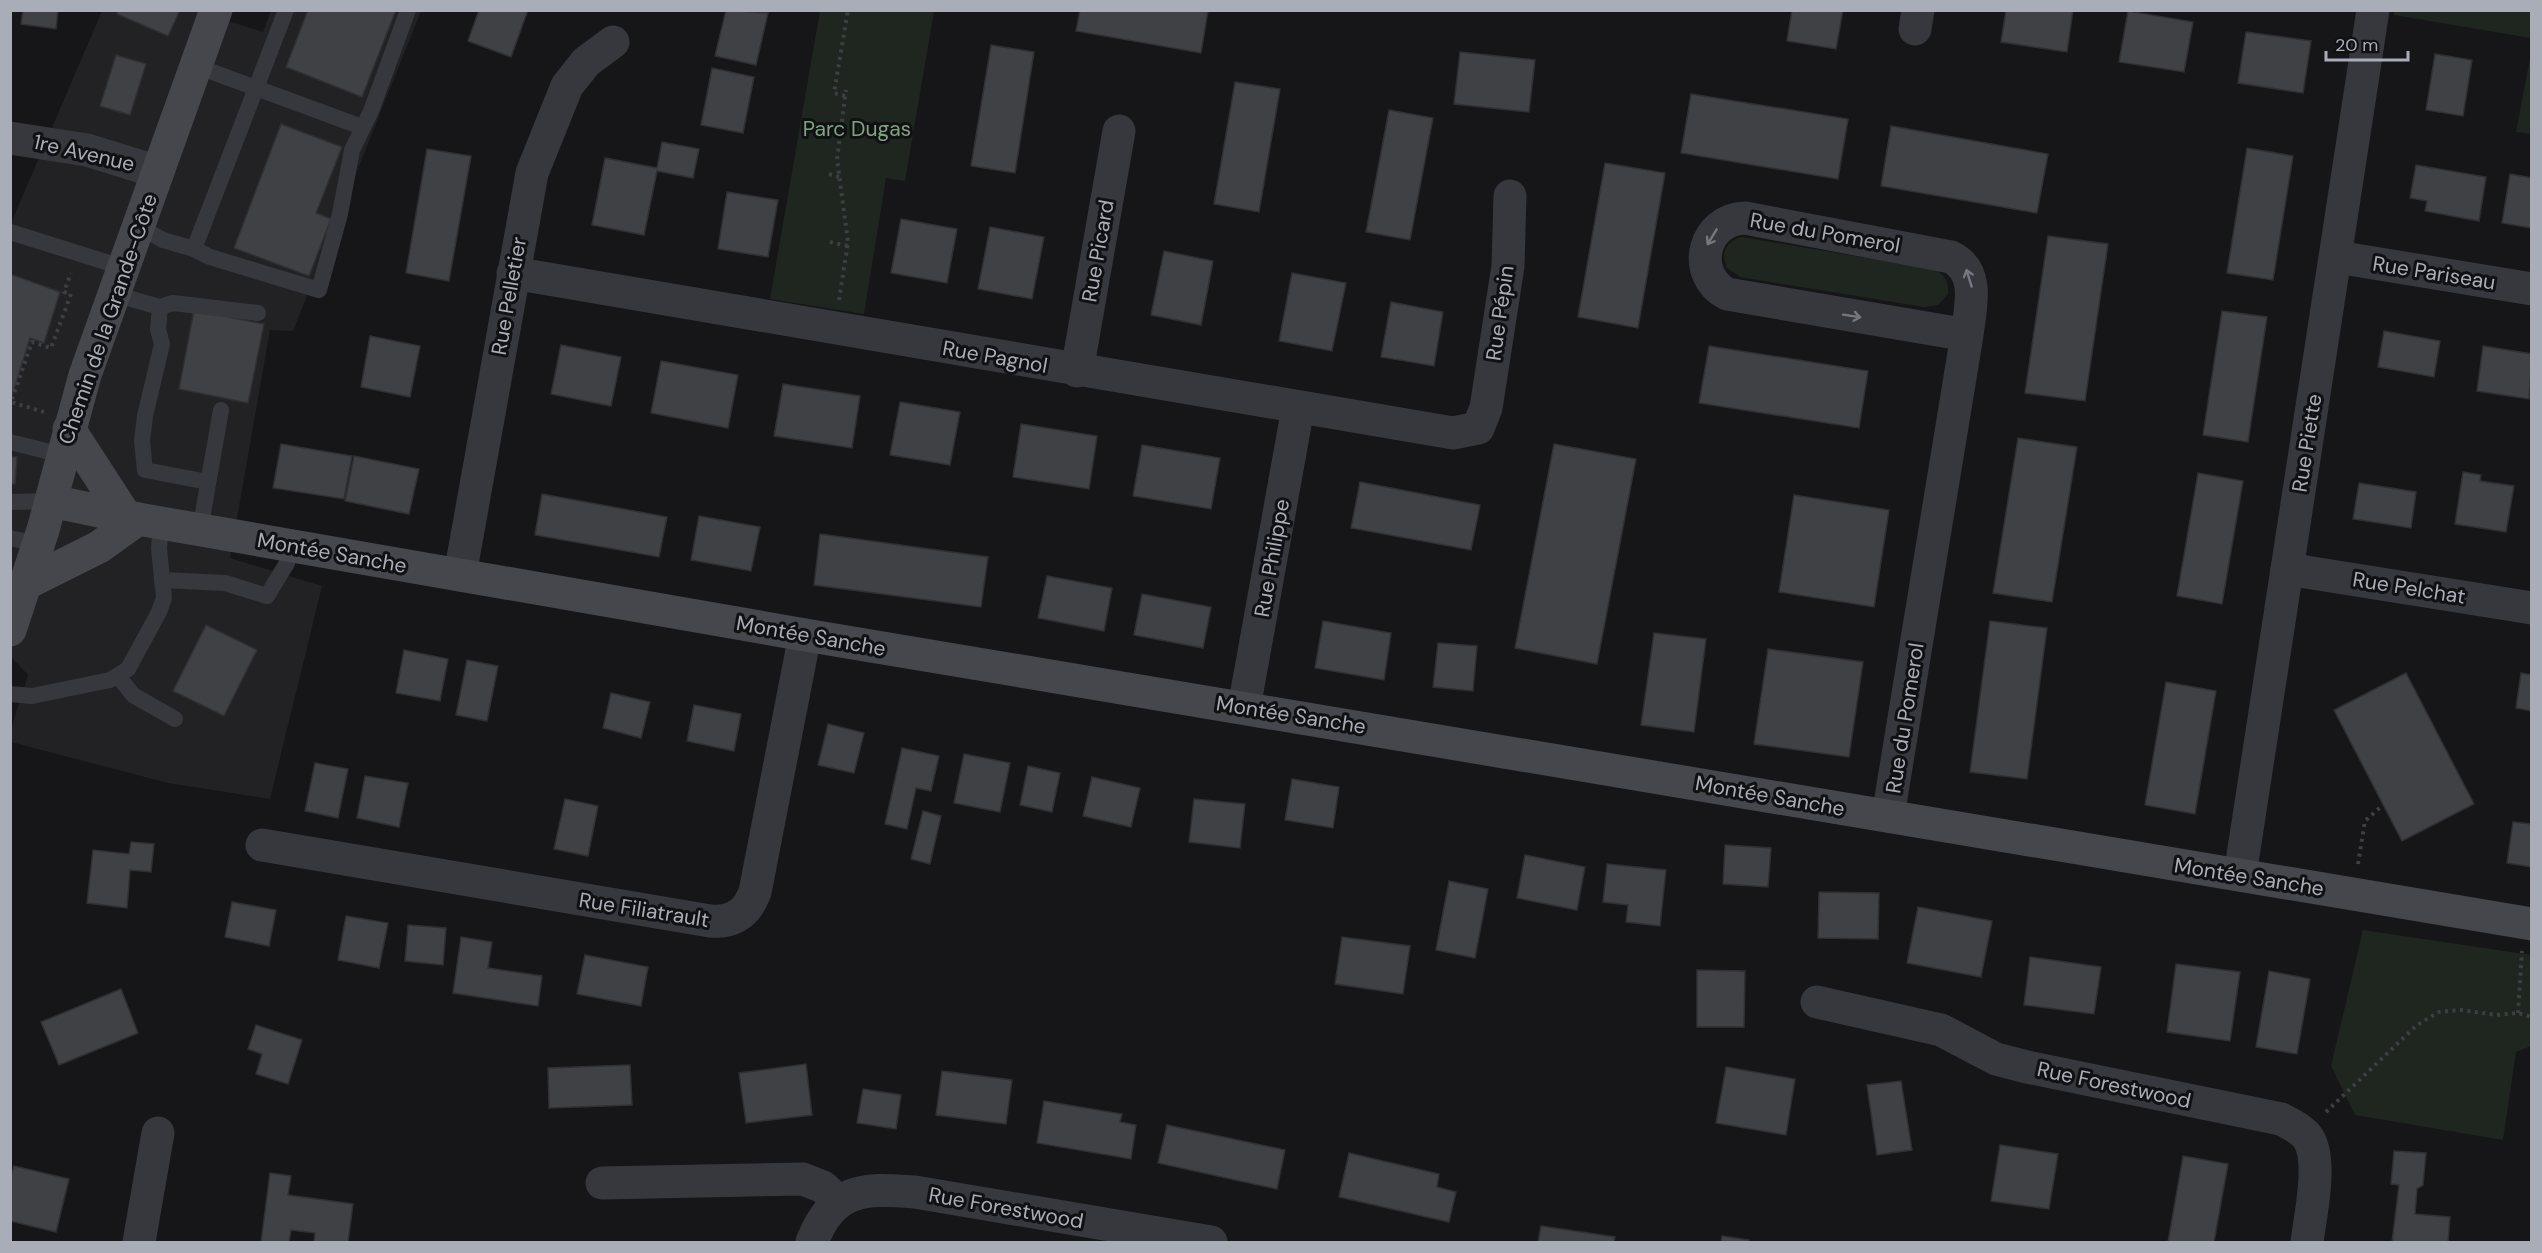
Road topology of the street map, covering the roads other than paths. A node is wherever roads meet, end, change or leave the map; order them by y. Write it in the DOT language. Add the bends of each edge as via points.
graph roads {
  1 [pos="216,10"];
  2 [pos="286,10"];
  3 [pos="408,10"];
  4 [pos="2373,10"];
  5 [pos="613,42"];
  6 [pos="196,66"];
  7 [pos="257,86"];
  8 [pos="362,127"];
  9 [pos="1119,131"];
  10 [pos="10,138"];
  11 [pos="158,172"];
  12 [pos="1510,196"];
  13 [pos="138,226"];
  14 [pos="10,232"];
  15 [pos="194,249"];
  16 [pos="2337,257"];
  17 [pos="513,273"];
  18 [pos="117,280"];
  19 [pos="2532,289"];
  20 [pos="160,307"];
  21 [pos="258,313"];
  22 [pos="1967,335"];
  23 [pos="1077,371"];
  24 [pos="1298,408"];
  25 [pos="221,410"];
  26 [pos="1478,428"];
  27 [pos="61,433"];
  28 [pos="10,442"];
  29 [pos="208,482"];
  30 [pos="51,501"];
  31 [pos="10,502"];
  32 [pos="142,520"];
  33 [pos="200,530"];
  34 [pos="24,541"];
  35 [pos="292,545"];
  36 [pos="2287,569"];
  37 [pos="460,575"];
  38 [pos="162,580"];
  39 [pos="18,583"];
  40 [pos="2532,608"];
  41 [pos="10,630"];
  42 [pos="805,635"];
  43 [pos="118,676"];
  44 [pos="10,694"];
  45 [pos="1244,708"];
  46 [pos="176,719"];
  47 [pos="1888,816"];
  48 [pos="262,845"];
  49 [pos="2240,875"];
  50 [pos="2527,933"];
  51 [pos="1817,1002"];
  52 [pos="158,1133"];
  53 [pos="602,1183"];
  54 [pos="838,1201"];
  55 [pos="139,1242"];
  56 [pos="812,1242"];
  57 [pos="1211,1242"];
  58 [pos="2307,1242"];
  1 -- 6 [label="street, Chemin de la Grande-Côte"];
  2 -- 7 [label="lane"];
  3 -- 8 [label="lane"];
  4 -- 16 [label="street, Rue Piette"];
  5 -- 17 [label="street, Rue Pelletier" via="574,74 557,108 532,173"];
  6 -- 7 [label="lane"];
  6 -- 11 [label="street, Chemin de la Grande-Côte"];
  7 -- 8 [label="lane"];
  7 -- 15 [label="lane"];
  8 -- 15 [label="lane" via="352,150 340,214 319,290"];
  9 -- 23 [label="street, Rue Picard"];
  10 -- 11 [label="street, 1re Avenue" via="109,155"];
  11 -- 13 [label="street, Chemin de la Grande-Côte"];
  12 -- 26 [label="street, Rue Pépin" via="1509,257 1499,337 1486,408"];
  13 -- 15 [label="lane" via="163,240"];
  13 -- 18 [label="street, Chemin de la Grande-Côte"];
  14 -- 18 [label="lane"];
  16 -- 19 [label="street, Rue Pariseau"];
  16 -- 36 [label="street, Rue Piette"];
  17 -- 23 [label="street, Rue Pagnol"];
  17 -- 37 [label="street, Rue Pelletier"];
  18 -- 20 [label="lane"];
  18 -- 27 [label="street, Chemin de la Grande-Côte"];
  20 -- 21 [label="lane" via="173,303"];
  20 -- 29 [label="lane" via="158,329 162,344 142,441 145,470"];
  22 -- 22 [label="street, Rue du Pomerol, one-way" via="1971,279 1961,261 1951,256 1745,219 1719,226 1707,244 1707,274 1727,294"];
  22 -- 47 [label="street, Rue du Pomerol"];
  23 -- 24 [label="street, Rue Pagnol"];
  24 -- 26 [label="street, Rue Pagnol" via="1453,433"];
  24 -- 45 [label="street, Rue Philippe"];
  25 -- 29 [label="lane"];
  27 -- 28 [label="lane"];
  27 -- 30 [label="street, Chemin de la Grande-Côte"];
  27 -- 32 [label="street"];
  29 -- 33 [label="lane"];
  30 -- 31 [label="lane"];
  30 -- 32 [label="street, Montée Sanche"];
  30 -- 34 [label="street, Chemin de la Grande-Côte"];
  32 -- 33 [label="street, Montée Sanche"];
  32 -- 38 [label="lane" via="159,549"];
  32 -- 39 [label="street" via="99,547"];
  33 -- 35 [label="street, Montée Sanche"];
  34 -- 39 [label="street, Chemin de la Grande-Côte"];
  35 -- 37 [label="street, Montée Sanche"];
  35 -- 38 [label="lane" via="287,563 267,596 225,583"];
  36 -- 40 [label="street, Rue Pelchat"];
  36 -- 49 [label="street, Rue Piette"];
  37 -- 42 [label="street, Montée Sanche"];
  38 -- 43 [label="lane" via="164,598 159,612 128,669"];
  39 -- 41 [label="street, Chemin de la Grande-Côte"];
  42 -- 45 [label="street, Montée Sanche"];
  42 -- 48 [label="street, Rue Filiatrault" via="755,892 746,909 729,920 710,921"];
  43 -- 44 [label="lane" via="32,696"];
  43 -- 46 [label="lane" via="133,695"];
  45 -- 47 [label="street, Montée Sanche"];
  47 -- 49 [label="street, Montée Sanche"];
  49 -- 50 [label="street, Montée Sanche"];
  51 -- 58 [label="street, Rue Forestwood" via="1933,1028 1996,1059 2027,1067 2281,1119 2302,1132 2313,1152 2314,1184"];
  52 -- 55 [label="street"];
  53 -- 54 [label="street" via="791,1178 814,1183"];
  54 -- 56 [label="street"];
  54 -- 57 [label="street, Rue Forestwood" via="858,1192 915,1192"];
}
